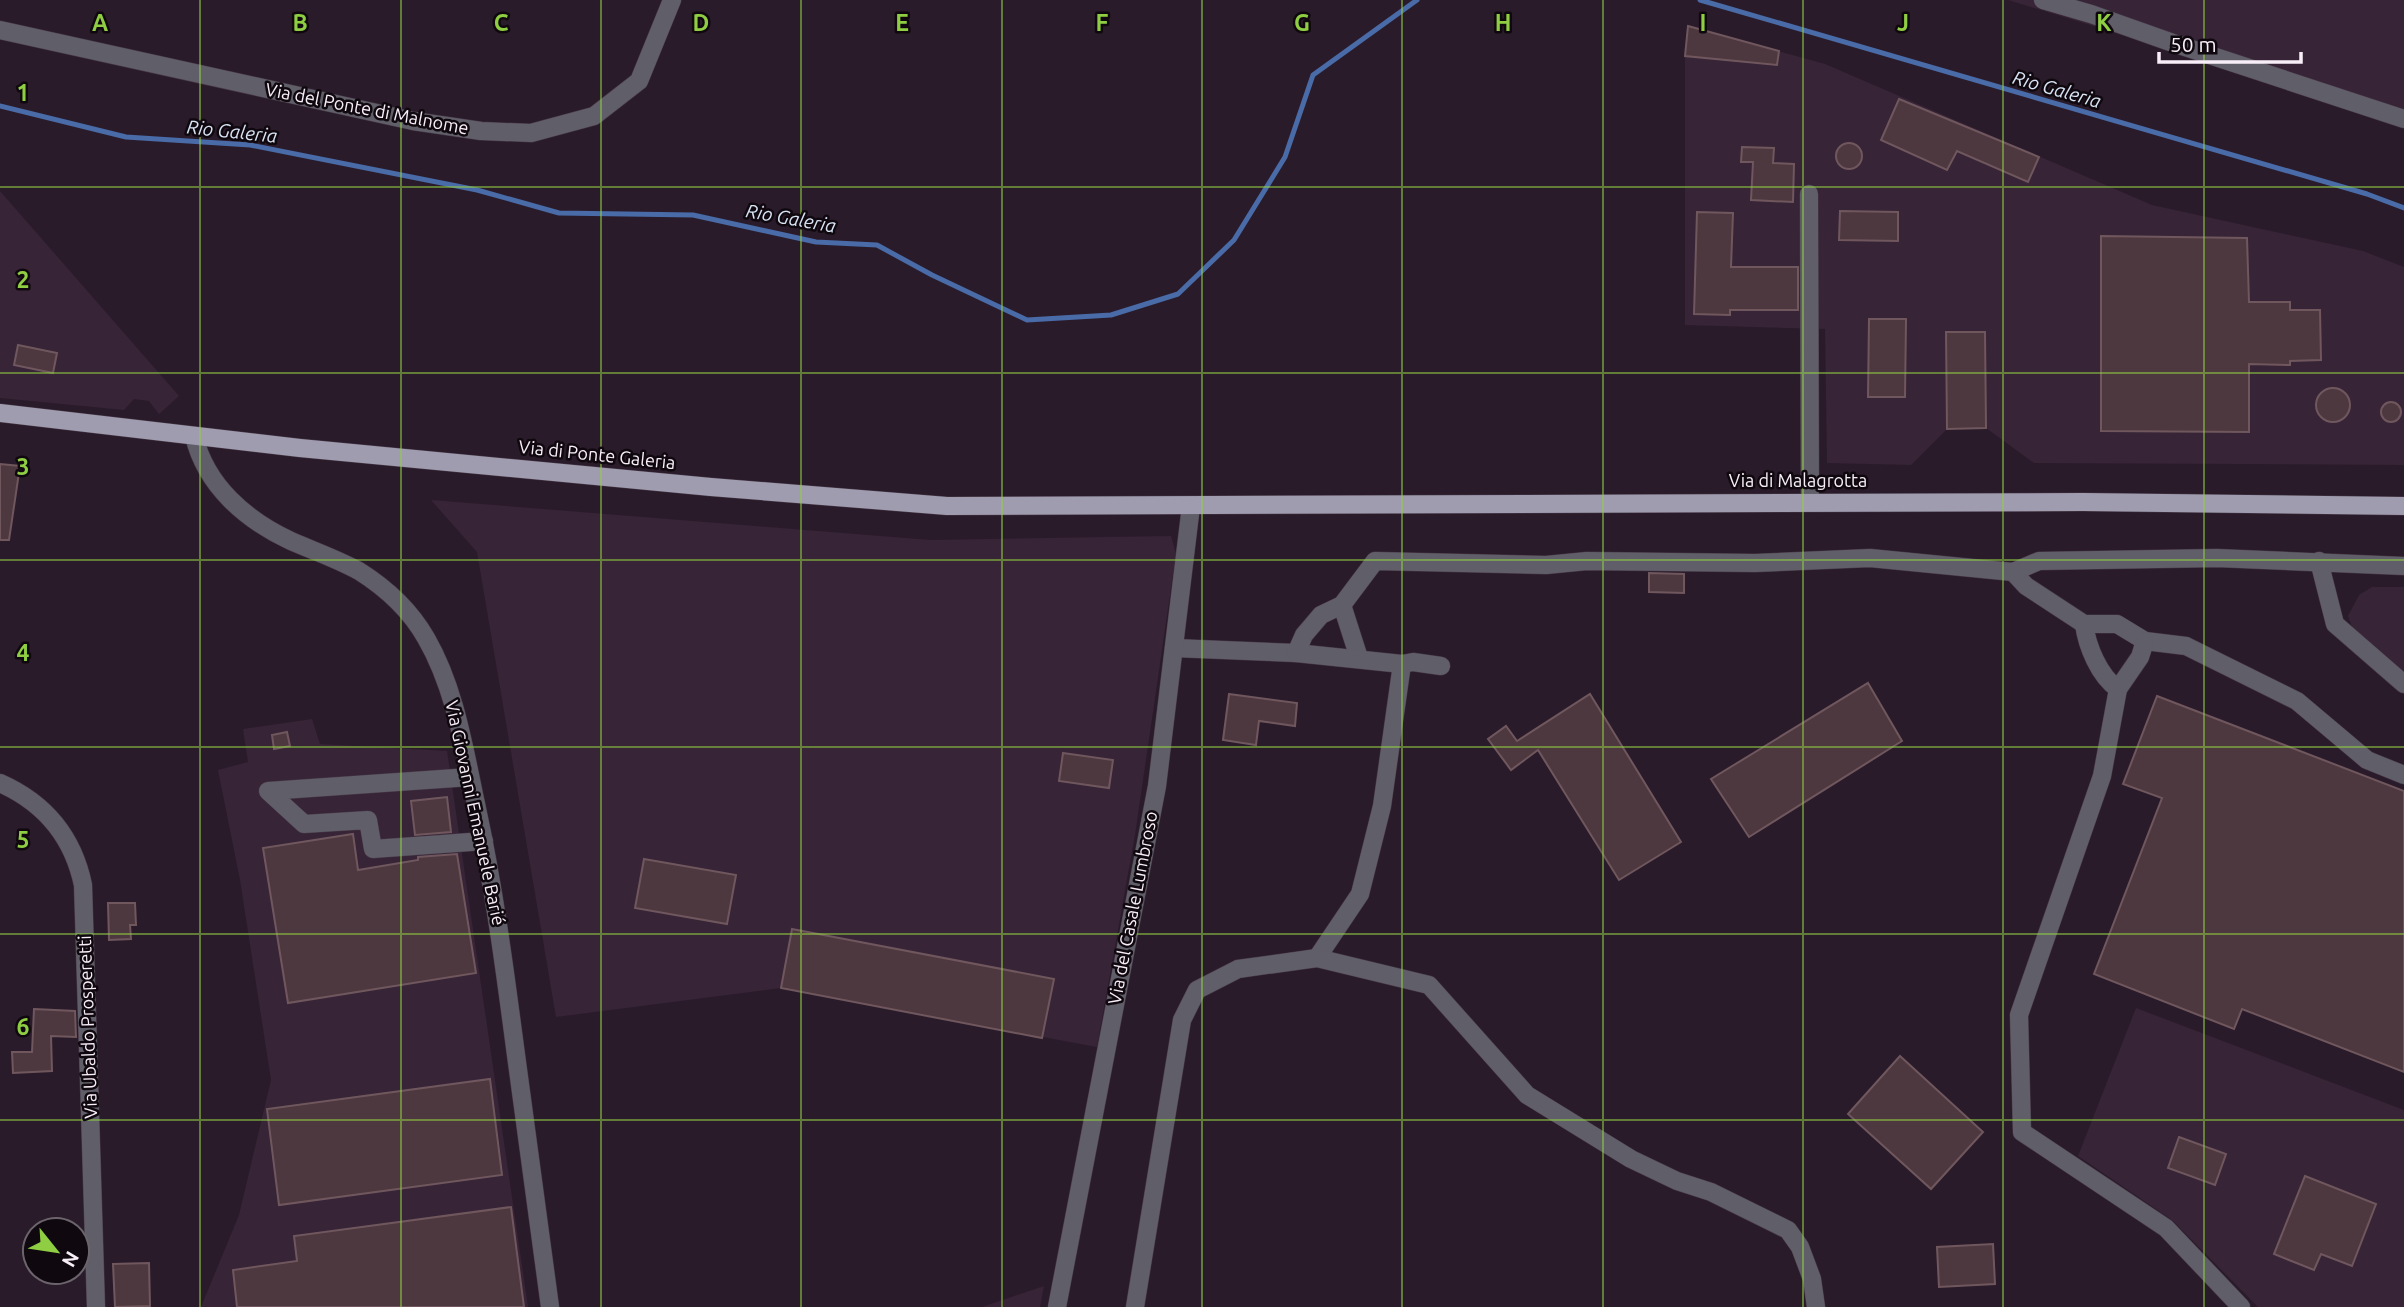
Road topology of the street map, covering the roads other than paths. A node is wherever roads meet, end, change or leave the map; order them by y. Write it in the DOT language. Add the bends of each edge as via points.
graph roads {
  1 [pos="672,0"];
  2 [pos="2043,0"];
  3 [pos="0,30"];
  4 [pos="2404,120"];
  5 [pos="1809,194"];
  6 [pos="0,413"];
  7 [pos="194,436"];
  8 [pos="1810,502"];
  9 [pos="1191,506"];
  10 [pos="2404,506"];
  11 [pos="2319,561"];
  12 [pos="2404,566"];
  13 [pos="2013,572"];
  14 [pos="1342,605"];
  15 [pos="2084,624"];
  16 [pos="2145,641"];
  17 [pos="1174,648"];
  18 [pos="1296,653"];
  19 [pos="1359,658"];
  20 [pos="1402,664"];
  21 [pos="1441,666"];
  22 [pos="2404,684"];
  23 [pos="2118,689"];
  24 [pos="2404,775"];
  25 [pos="470,777"];
  26 [pos="0,783"];
  27 [pos="484,842"];
  28 [pos="1317,958"];
  29 [pos="96,1307"];
  30 [pos="550,1307"];
  31 [pos="1057,1307"];
  32 [pos="1135,1307"];
  33 [pos="1816,1307"];
  34 [pos="2241,1307"];
  1 -- 3 [label="street, Via del Ponte di Malnome" via="639,81 594,116 531,133 413,121"];
  2 -- 4 [label="street"];
  5 -- 8 [label="street"];
  6 -- 7 [label="main road, Via di Ponte Galeria"];
  7 -- 9 [label="main road, Via di Ponte Galeria" via="712,488 947,506"];
  7 -- 25 [label="street, Via Giovanni Emanuele Barié" via="212,480 240,509 273,531 372,580 413,618 449,692"];
  8 -- 9 [label="main road, Via di Malagrotta"];
  8 -- 10 [label="main road, Via di Malagrotta"];
  9 -- 17 [label="street, Via del Casale Lumbroso"];
  11 -- 12 [label="street"];
  11 -- 13 [label="street" via="2039,561"];
  11 -- 22 [label="street" via="2336,624"];
  13 -- 14 [label="street" via="1870,558 1546,565 1375,561"];
  13 -- 15 [label="street" via="2026,586"];
  14 -- 18 [label="street" via="1321,615"];
  14 -- 19 [label="street"];
  15 -- 16 [label="street" via="2117,624"];
  15 -- 23 [label="street" via="2086,640 2108,682"];
  16 -- 23 [label="street"];
  16 -- 24 [label="street" via="2186,646 2297,701 2367,760"];
  17 -- 18 [label="street"];
  17 -- 31 [label="street, Via del Casale Lumbroso" via="1152,810"];
  18 -- 19 [label="street"];
  19 -- 20 [label="street"];
  20 -- 21 [label="street"];
  20 -- 28 [label="street" via="1382,806 1360,894"];
  23 -- 34 [label="street" via="2102,776 2019,1015 2022,1132 2166,1228"];
  25 -- 27 [label="street, Via Giovanni Emanuele Barié"];
  25 -- 27 [label="street" via="268,790 304,824 368,820 373,849"];
  26 -- 29 [label="street, Via Ubaldo Prosperetti" via="53,821 74,851 83,885"];
  27 -- 30 [label="street, Via Giovanni Emanuele Barié" via="498,914"];
  28 -- 32 [label="street" via="1238,970 1197,990 1182,1020 1172,1070"];
  28 -- 33 [label="street" via="1429,985 1527,1096 1631,1159 1788,1230 1812,1279"];
}
